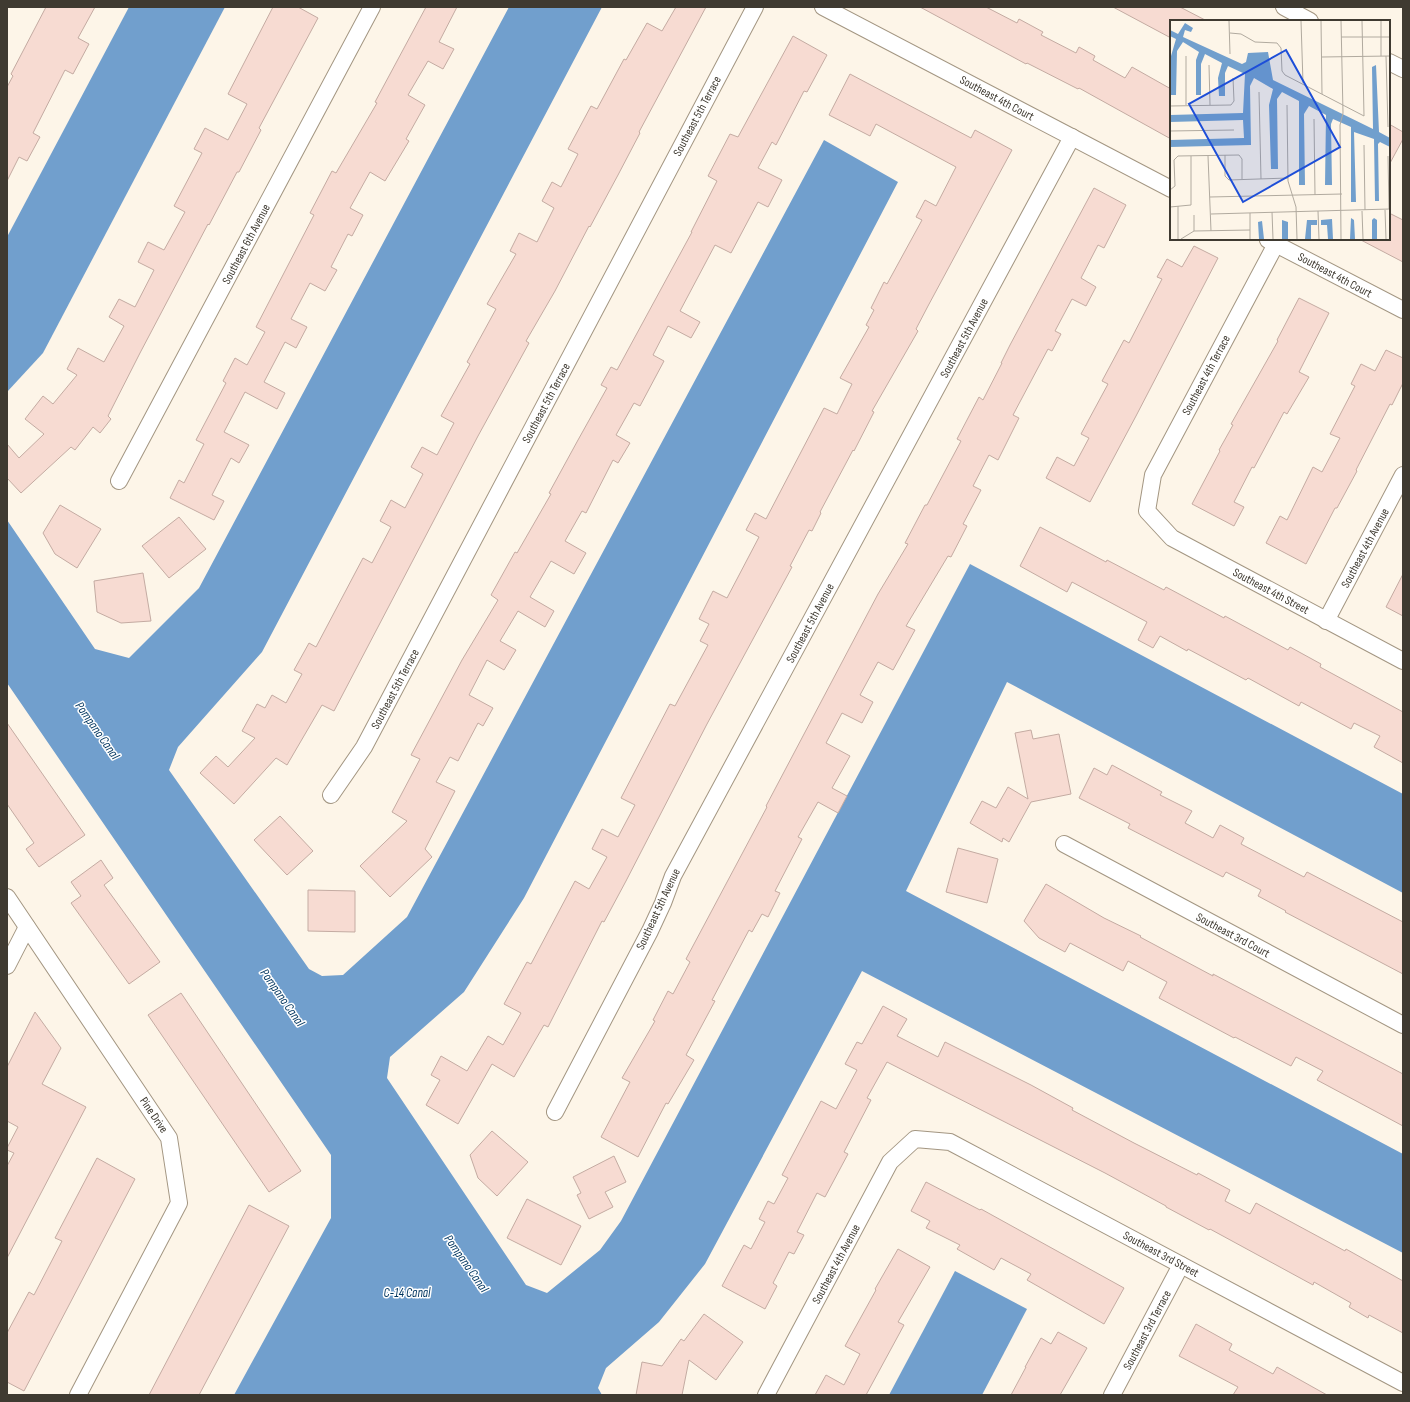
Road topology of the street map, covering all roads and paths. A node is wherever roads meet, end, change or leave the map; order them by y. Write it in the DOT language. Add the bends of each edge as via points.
graph roads {
  1 [pos="372,7"];
  2 [pos="755,7"];
  3 [pos="823,7"];
  4 [pos="1284,7"];
  5 [pos="1308,20"];
  6 [pos="1390,62"];
  7 [pos="1403,69"];
  8 [pos="1072,137"];
  9 [pos="1170,188"];
  10 [pos="1272,241"];
  11 [pos="1403,310"];
  12 [pos="1403,475"];
  13 [pos="119,481"];
  14 [pos="1147,511"];
  15 [pos="1326,620"];
  16 [pos="1403,662"];
  17 [pos="331,795"];
  18 [pos="1064,844"];
  19 [pos="7,897"];
  20 [pos="27,927"];
  21 [pos="7,966"];
  22 [pos="1403,1025"];
  23 [pos="555,1112"];
  24 [pos="915,1139"];
  25 [pos="1181,1265"];
  26 [pos="1403,1383"];
  27 [pos="78,1395"];
  28 [pos="766,1395"];
  29 [pos="1112,1395"];
  1 -- 13 [label="street, Southeast 6th Avenue"];
  2 -- 17 [label="street, Southeast 5th Terrace" via="368,740"];
  3 -- 8 [label="street, Southeast 4th Court"];
  4 -- 5 [label="street"];
  6 -- 7 [label="street"];
  8 -- 9 [label="street, Southeast 4th Court"];
  8 -- 23 [label="street, Southeast 5th Avenue" via="676,869 650,931"];
  10 -- 11 [label="street, Southeast 4th Court"];
  10 -- 14 [label="street, Southeast 4th Terrace" via="1153,475"];
  12 -- 15 [label="street, Southeast 4th Avenue"];
  14 -- 15 [label="street, Southeast 4th Street" via="1172,538"];
  15 -- 16 [label="street, Southeast 4th Street"];
  18 -- 22 [label="street, Southeast 3rd Court"];
  19 -- 20 [label="street, Pine Drive"];
  20 -- 21 [label="street"];
  20 -- 27 [label="street, Pine Drive" via="169,1138 179,1203"];
  24 -- 25 [label="street, Southeast 3rd Street" via="950,1142"];
  24 -- 28 [label="street, Southeast 4th Avenue" via="890,1162"];
  25 -- 26 [label="street, Southeast 3rd Street"];
  25 -- 29 [label="street, Southeast 3rd Terrace"];
}
